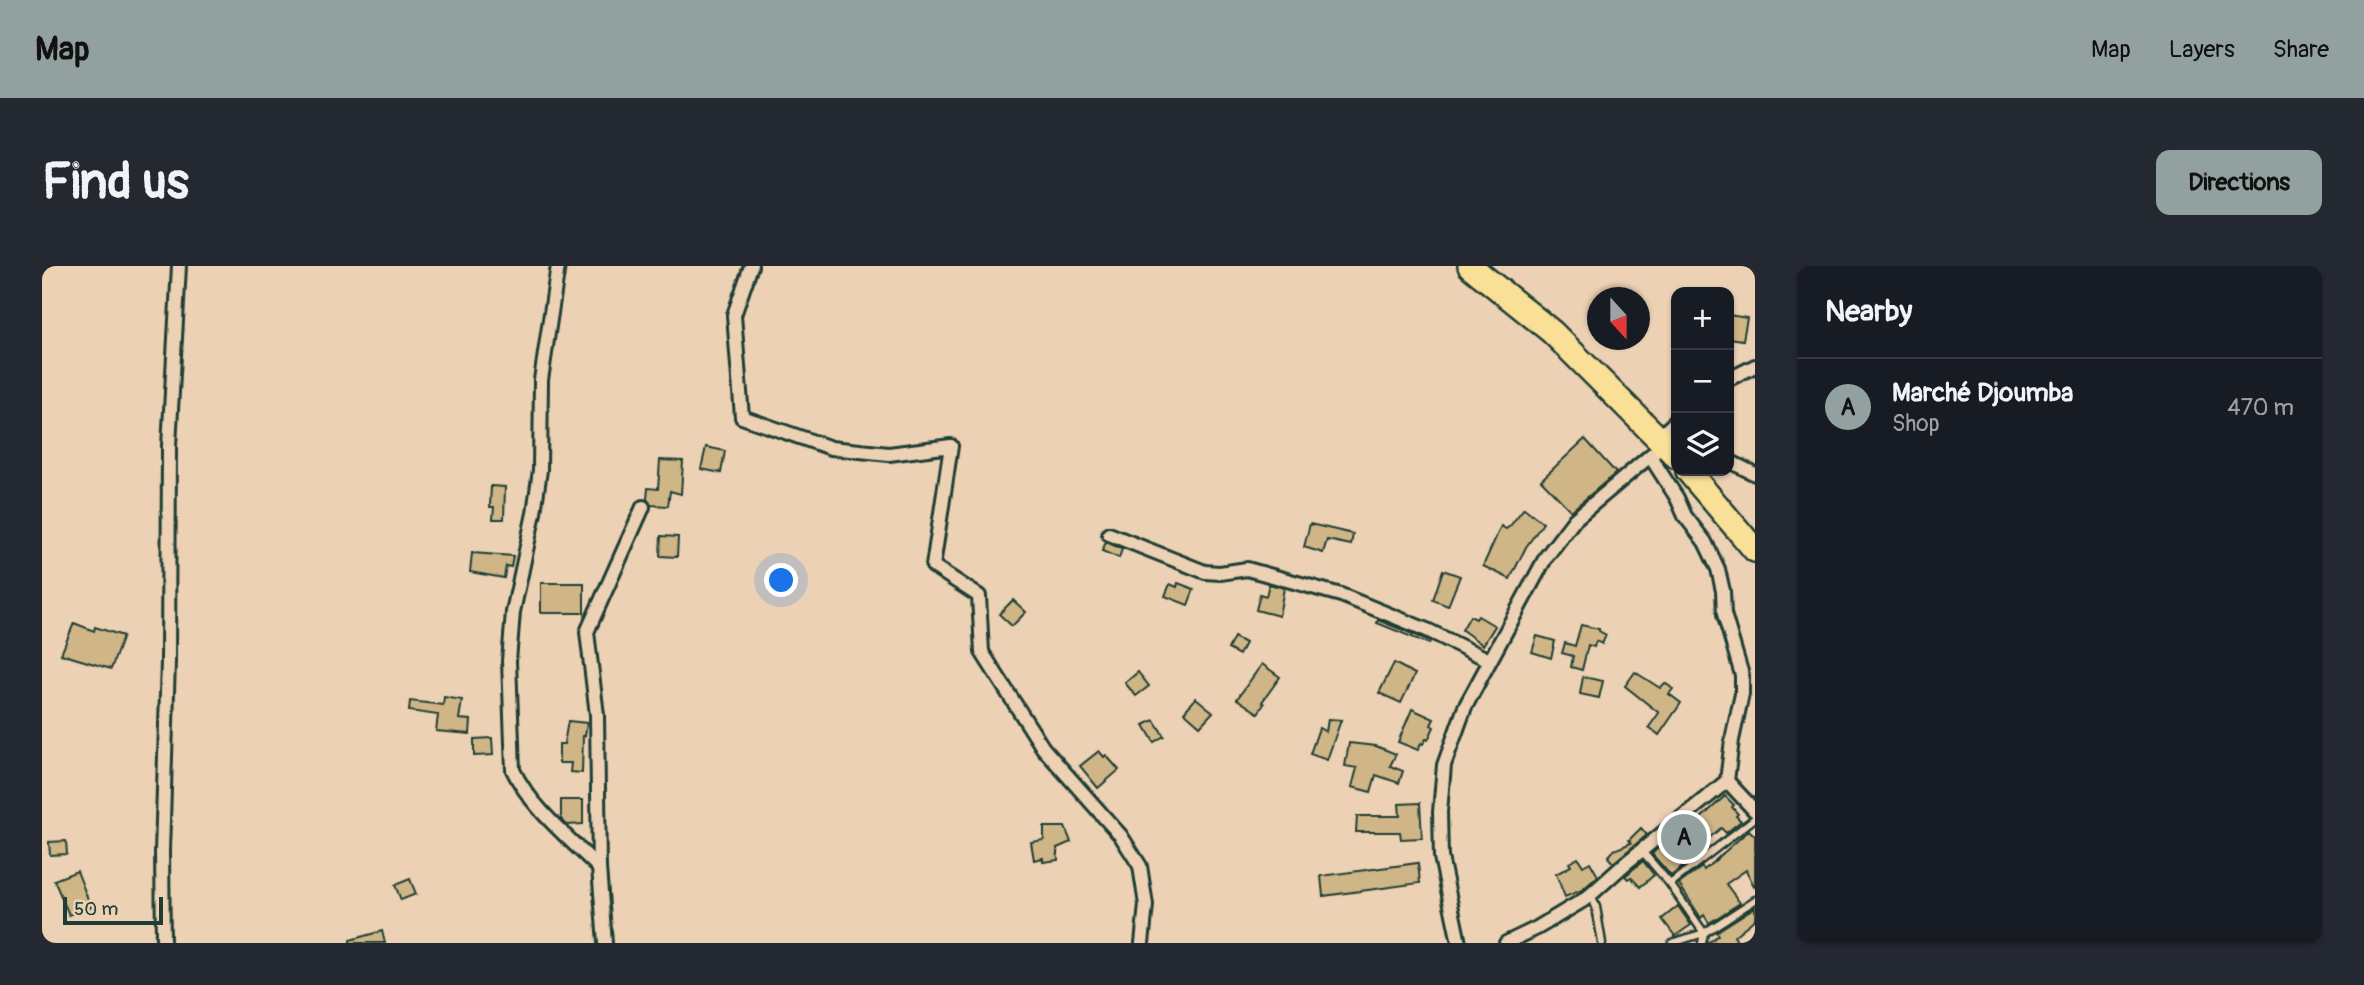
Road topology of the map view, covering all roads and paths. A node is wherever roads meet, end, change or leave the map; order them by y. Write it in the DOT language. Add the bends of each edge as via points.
graph roads {
  1 [pos="179,266"];
  2 [pos="558,266"];
  3 [pos="751,266"];
  4 [pos="1470,266"];
  5 [pos="1755,366"];
  6 [pos="1734,376"];
  7 [pos="1671,431"];
  8 [pos="1663,448"];
  9 [pos="1734,464"];
  10 [pos="1755,474"];
  11 [pos="1692,476"];
  12 [pos="643,507"];
  13 [pos="1109,534"];
  14 [pos="1755,550"];
  15 [pos="1489,660"];
  16 [pos="1727,781"];
  17 [pos="1755,811"];
  18 [pos="1755,818"];
  19 [pos="1642,850"];
  20 [pos="599,868"];
  21 [pos="1670,884"];
  22 [pos="1591,895"];
  23 [pos="1755,900"];
  24 [pos="1704,933"];
  25 [pos="163,943"];
  26 [pos="605,943"];
  27 [pos="1142,943"];
  28 [pos="1459,943"];
  29 [pos="1506,943"];
  30 [pos="1602,943"];
  31 [pos="1672,943"];
  32 [pos="1702,943"];
  1 -- 25 [label="street" via="169,446"];
  2 -- 20 [label="street" via="541,380 540,470 513,611 509,661 512,758 520,784"];
  3 -- 27 [label="street" via="734,315 742,417 831,448 889,454 951,446 933,566 979,596 982,652 1043,748 1121,836 1140,866 1146,905"];
  4 -- 8 [label="highway" via="1552,332"];
  5 -- 6 [label="street"];
  7 -- 8 [label="street"];
  8 -- 15 [label="street" via="1575,519 1546,557"];
  8 -- 16 [label="street" via="1685,516 1718,569 1724,614 1742,675"];
  9 -- 10 [label="street"];
  11 -- 14 [label="highway"];
  12 -- 20 [label="street" via="587,632 597,715"];
  13 -- 15 [label="street" via="1205,572 1247,569 1341,595"];
  15 -- 28 [label="street" via="1465,707 1444,765 1441,857"];
  16 -- 17 [label="street"];
  16 -- 19 [label="street"];
  18 -- 21 [label="lane"];
  19 -- 21 [label="lane"];
  19 -- 22 [label="street"];
  20 -- 26 [label="street"];
  21 -- 24 [label="lane"];
  22 -- 29 [label="street"];
  22 -- 30 [label="lane"];
  23 -- 24 [label="lane"];
  24 -- 31 [label="lane"];
  24 -- 32 [label="lane"];
}
